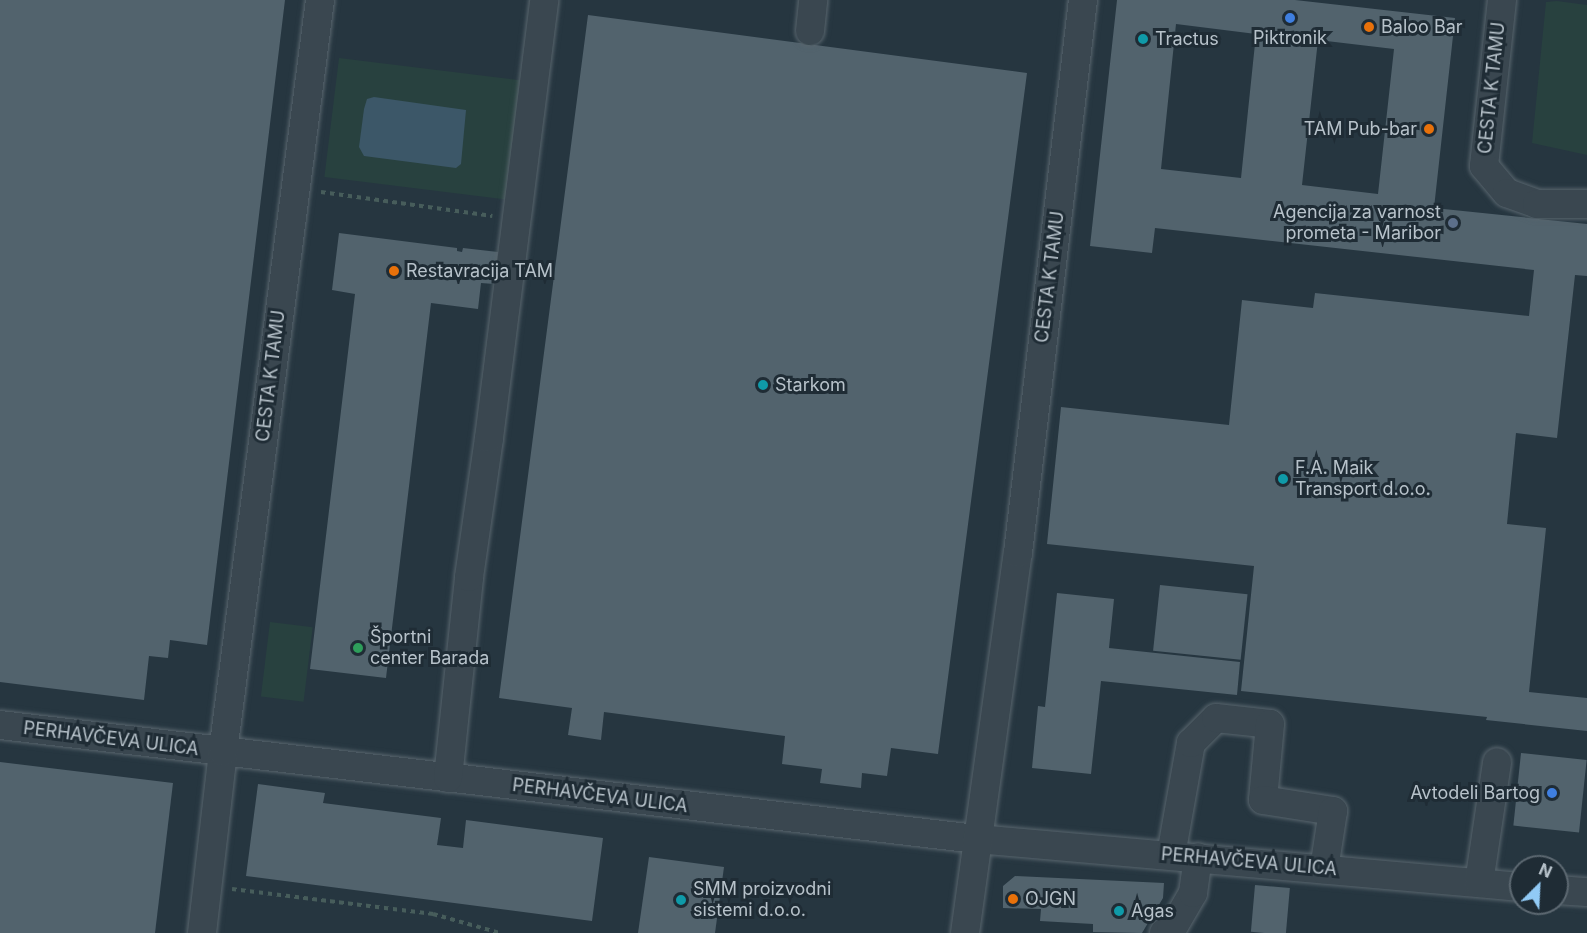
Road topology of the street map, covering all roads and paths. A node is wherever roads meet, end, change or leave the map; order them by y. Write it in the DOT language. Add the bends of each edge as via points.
graph roads {
  1 [pos="320,0"];
  2 [pos="544,0"];
  3 [pos="813,0"];
  4 [pos="1083,0"];
  5 [pos="1502,0"];
  6 [pos="810,31"];
  7 [pos="320,192"];
  8 [pos="1587,204"];
  9 [pos="516,219"];
  10 [pos="0,725"];
  11 [pos="222,752"];
  12 [pos="1497,762"];
  13 [pos="448,778"];
  14 [pos="977,839"];
  15 [pos="1184,856"];
  16 [pos="1324,869"];
  17 [pos="1479,883"];
  18 [pos="1509,885"];
  19 [pos="207,886"];
  20 [pos="1569,891"];
  21 [pos="1587,892"];
  22 [pos="202,933"];
  23 [pos="500,933"];
  24 [pos="965,933"];
  25 [pos="1164,933"];
  1 -- 11 [label="street, CESTA K TAMU"];
  2 -- 9 [label="street"];
  3 -- 6 [label="street"];
  4 -- 14 [label="street, CESTA K TAMU" via="1018,553"];
  5 -- 8 [label="street, CESTA K TAMU" via="1484,166 1507,193 1537,204"];
  7 -- 9 [label="path"];
  9 -- 13 [label="street" via="469,577"];
  10 -- 11 [label="street, PERHAVČEVA ULICA"];
  11 -- 13 [label="street, PERHAVČEVA ULICA"];
  11 -- 19 [label="street, PERHAVČEVA ULICA"];
  12 -- 17 [label="street"];
  13 -- 14 [label="street, PERHAVČEVA ULICA"];
  14 -- 15 [label="street, PERHAVČEVA ULICA"];
  14 -- 24 [label="street"];
  15 -- 16 [label="street, PERHAVČEVA ULICA"];
  15 -- 16 [label="street" via="1191,743 1216,718 1270,724 1263,800 1333,811"];
  15 -- 25 [label="street" via="1198,874 1193,893 1171,932"];
  16 -- 17 [label="street, PERHAVČEVA ULICA"];
  17 -- 18 [label="street, PERHAVČEVA ULICA"];
  19 -- 22 [label="street, PERHAVČEVA ULICA"];
  19 -- 23 [label="path" via="433,914"];
  20 -- 21 [label="street"];
}
